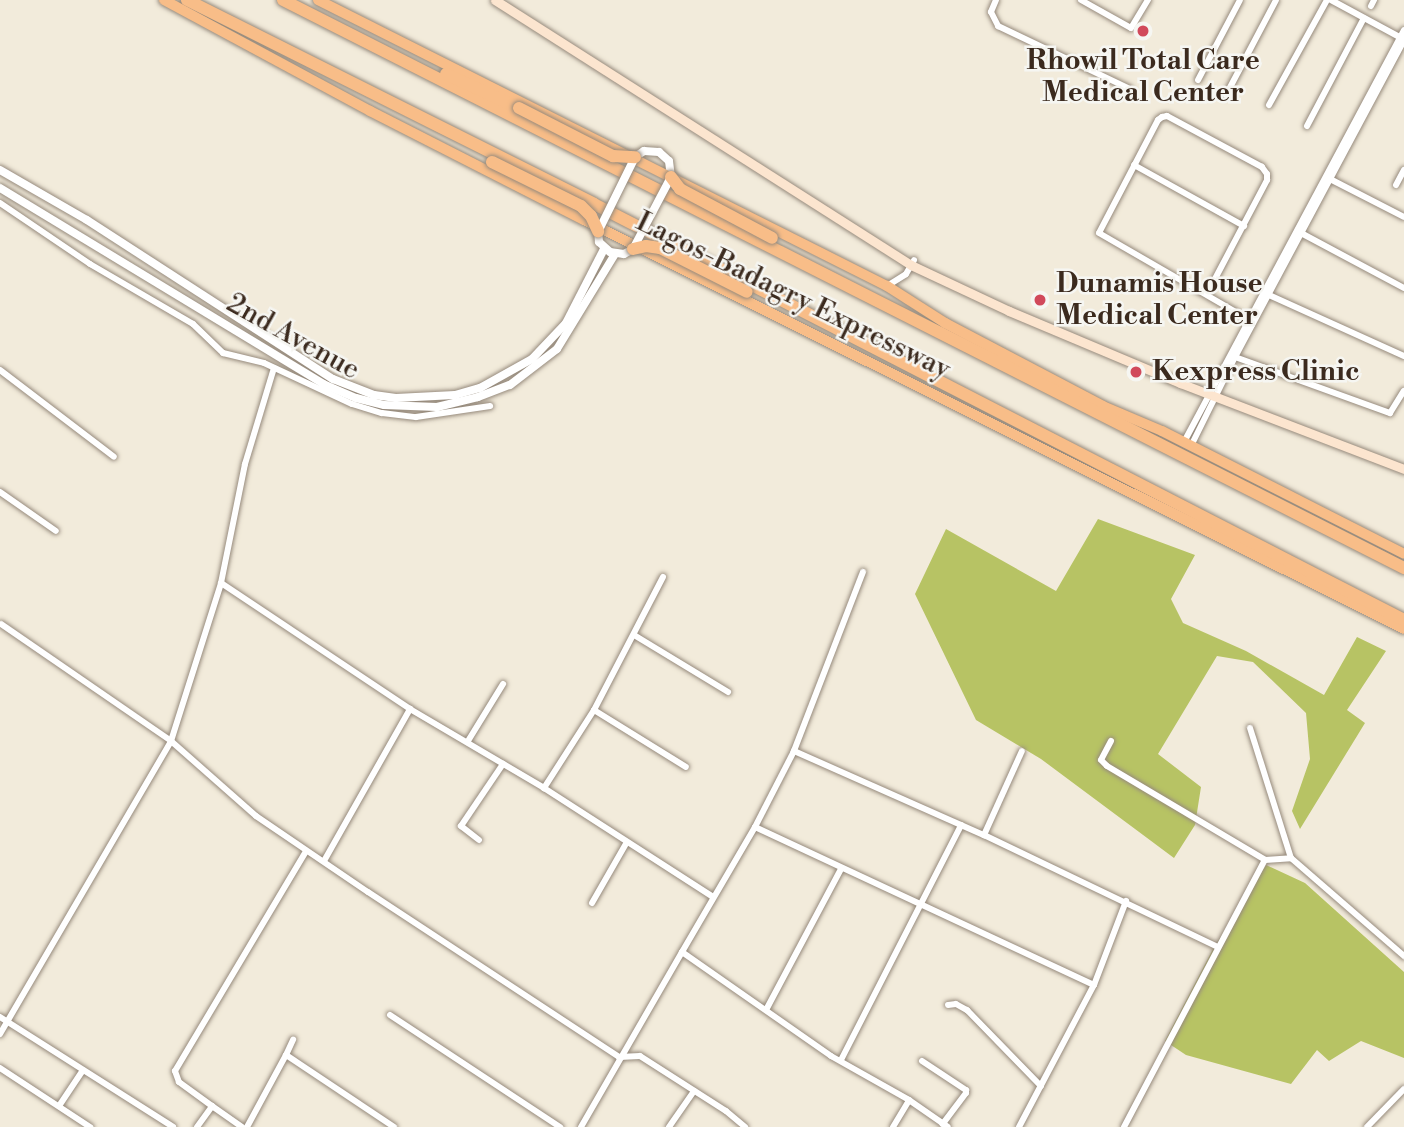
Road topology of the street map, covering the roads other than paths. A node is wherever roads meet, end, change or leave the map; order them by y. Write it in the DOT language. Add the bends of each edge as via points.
graph roads {
  1 [pos="164,0"];
  2 [pos="187,0"];
  3 [pos="283,0"];
  4 [pos="317,0"];
  5 [pos="495,0"];
  6 [pos="503,0"];
  7 [pos="996,0"];
  8 [pos="1081,0"];
  9 [pos="1148,0"];
  10 [pos="1240,0"];
  11 [pos="1276,0"];
  12 [pos="1329,0"];
  13 [pos="1364,18"];
  14 [pos="330,23"];
  15 [pos="1404,30"];
  16 [pos="1403,40"];
  17 [pos="299,58"];
  18 [pos="1198,80"];
  19 [pos="1130,89"];
  20 [pos="1226,95"];
  21 [pos="1269,104"];
  22 [pos="1307,126"];
  23 [pos="635,157"];
  24 [pos="1134,165"];
  25 [pos="0,170"];
  26 [pos="1404,170"];
  27 [pos="671,177"];
  28 [pos="1331,179"];
  29 [pos="1396,185"];
  30 [pos="0,188"];
  31 [pos="0,203"];
  32 [pos="1404,217"];
  33 [pos="1244,226"];
  34 [pos="598,231"];
  35 [pos="1301,233"];
  36 [pos="604,249"];
  37 [pos="633,249"];
  38 [pos="615,254"];
  39 [pos="913,263"];
  40 [pos="887,286"];
  41 [pos="1404,288"];
  42 [pos="1207,294"];
  43 [pos="1269,295"];
  44 [pos="1248,319"];
  45 [pos="1235,356"];
  46 [pos="1404,356"];
  47 [pos="989,359"];
  48 [pos="274,368"];
  49 [pos="0,370"];
  50 [pos="1404,391"];
  51 [pos="1213,392"];
  52 [pos="479,393"];
  53 [pos="983,403"];
  54 [pos="490,406"];
  55 [pos="1187,444"];
  56 [pos="114,457"];
  57 [pos="1404,463"];
  58 [pos="1404,469"];
  59 [pos="0,492"];
  60 [pos="56,531"];
  61 [pos="1404,554"];
  62 [pos="1404,568"];
  63 [pos="863,572"];
  64 [pos="663,577"];
  65 [pos="221,583"];
  66 [pos="1404,620"];
  67 [pos="1,624"];
  68 [pos="1404,629"];
  69 [pos="634,635"];
  70 [pos="503,684"];
  71 [pos="728,692"];
  72 [pos="410,709"];
  73 [pos="594,710"];
  74 [pos="1250,728"];
  75 [pos="171,741"];
  76 [pos="468,741"];
  77 [pos="1111,741"];
  78 [pos="794,751"];
  79 [pos="1023,751"];
  80 [pos="503,764"];
  81 [pos="686,767"];
  82 [pos="544,788"];
  83 [pos="961,825"];
  84 [pos="755,827"];
  85 [pos="984,835"];
  86 [pos="479,840"];
  87 [pos="627,842"];
  88 [pos="306,851"];
  89 [pos="1291,858"];
  90 [pos="1265,860"];
  91 [pos="324,861"];
  92 [pos="841,869"];
  93 [pos="712,897"];
  94 [pos="1126,901"];
  95 [pos="592,903"];
  96 [pos="920,906"];
  97 [pos="1218,947"];
  98 [pos="682,953"];
  99 [pos="1404,956"];
  100 [pos="1094,985"];
  101 [pos="948,1005"];
  102 [pos="766,1010"];
  103 [pos="390,1015"];
  104 [pos="0,1017"];
  105 [pos="7,1021"];
  106 [pos="0,1034"];
  107 [pos="293,1040"];
  108 [pos="286,1055"];
  109 [pos="619,1057"];
  110 [pos="841,1060"];
  111 [pos="922,1061"];
  112 [pos="0,1068"];
  113 [pos="83,1070"];
  114 [pos="1041,1086"];
  115 [pos="1404,1089"];
  116 [pos="694,1091"];
  117 [pos="909,1100"];
  118 [pos="59,1106"];
  119 [pos="212,1107"];
  120 [pos="946,1126"];
  121 [pos="90,1127"];
  122 [pos="173,1127"];
  123 [pos="197,1127"];
  124 [pos="242,1127"];
  125 [pos="247,1127"];
  126 [pos="394,1127"];
  127 [pos="560,1127"];
  128 [pos="581,1127"];
  129 [pos="670,1127"];
  130 [pos="745,1127"];
  131 [pos="892,1127"];
  132 [pos="1019,1127"];
  133 [pos="1124,1127"];
  134 [pos="1367,1127"];
  1 -- 68 [label="main road, Lagos-Badagry Expressway" via="559,207"];
  2 -- 17 [label="highway, Lagos-Badagry Expressway"];
  3 -- 14 [label="highway, Lagos-Badagry Expressway"];
  4 -- 40 [label="main road, Lagos-Badagry Expressway"];
  5 -- 39 [label="main road"];
  6 -- 39 [label="main road"];
  7 -- 19 [label="street" via="991,12 998,26"];
  8 -- 9 [label="street" via="1131,28"];
  10 -- 18 [label="street"];
  11 -- 20 [label="street"];
  12 -- 13 [label="street"];
  12 -- 21 [label="street"];
  13 -- 16 [label="street"];
  13 -- 22 [label="street"];
  14 -- 23 [label="highway, bridge" via="608,153"];
  14 -- 47 [label="highway, Lagos-Badagry Expressway"];
  15 -- 16 [label="street"];
  16 -- 28 [label="street"];
  16 -- 44 [label="street"];
  17 -- 34 [label="highway, bridge" via="369,99 581,206"];
  17 -- 53 [label="highway, Lagos-Badagry Expressway"];
  23 -- 27 [label="street" via="644,151 659,152 669,161"];
  23 -- 34 [label="street, bridge"];
  24 -- 33 [label="street"];
  24 -- 33 [label="street" via="1158,120 1167,116 1262,167 1268,180"];
  24 -- 42 [label="street" via="1099,233"];
  25 -- 52 [label="street, 2nd Avenue" via="87,220 332,379 396,398"];
  26 -- 29 [label="street"];
  27 -- 37 [label="street, bridge"];
  27 -- 47 [label="highway, bridge" via="680,189"];
  28 -- 32 [label="street"];
  28 -- 35 [label="street"];
  30 -- 52 [label="street, 2nd Avenue" via="340,393 408,407 437,407"];
  31 -- 48 [label="street" via="90,264 193,324 223,353"];
  33 -- 42 [label="street"];
  34 -- 36 [label="street"];
  35 -- 41 [label="street"];
  35 -- 43 [label="street"];
  36 -- 38 [label="street"];
  36 -- 52 [label="street, 2nd Avenue" via="550,342"];
  37 -- 38 [label="street"];
  37 -- 53 [label="highway, bridge" via="660,248"];
  38 -- 52 [label="street, 2nd Avenue" via="557,349 510,385"];
  39 -- 40 [label="street" via="906,274"];
  39 -- 51 [label="main road" via="1009,311"];
  40 -- 55 [label="main road, Lagos-Badagry Expressway" via="945,323"];
  42 -- 44 [label="street"];
  43 -- 45 [label="street"];
  43 -- 46 [label="street"];
  44 -- 51 [label="street"];
  45 -- 50 [label="street" via="1390,413"];
  45 -- 51 [label="street"];
  47 -- 62 [label="highway, Lagos-Badagry Expressway"];
  48 -- 54 [label="street" via="382,413 416,417"];
  48 -- 65 [label="street" via="245,464"];
  49 -- 56 [label="street"];
  51 -- 55 [label="street"];
  51 -- 57 [label="main road"];
  51 -- 58 [label="main road"];
  53 -- 66 [label="highway, Lagos-Badagry Expressway"];
  55 -- 61 [label="main road, Lagos-Badagry Expressway"];
  59 -- 60 [label="street"];
  63 -- 78 [label="street"];
  64 -- 69 [label="street"];
  65 -- 72 [label="street"];
  65 -- 75 [label="street"];
  67 -- 75 [label="street"];
  69 -- 71 [label="street"];
  69 -- 73 [label="street"];
  70 -- 76 [label="street"];
  72 -- 76 [label="street"];
  72 -- 91 [label="street"];
  73 -- 81 [label="street"];
  73 -- 82 [label="street"];
  74 -- 89 [label="street"];
  75 -- 88 [label="street" via="256,816"];
  75 -- 105 [label="street"];
  76 -- 80 [label="street"];
  77 -- 90 [label="street" via="1101,761 1107,766"];
  78 -- 83 [label="street"];
  78 -- 84 [label="street"];
  79 -- 85 [label="street"];
  80 -- 82 [label="street"];
  80 -- 86 [label="street" via="461,826"];
  82 -- 87 [label="street"];
  83 -- 85 [label="street"];
  83 -- 96 [label="street"];
  84 -- 92 [label="street"];
  84 -- 93 [label="street"];
  85 -- 94 [label="street"];
  87 -- 93 [label="street"];
  87 -- 95 [label="street"];
  88 -- 91 [label="street"];
  88 -- 119 [label="street" via="175,1071 179,1082"];
  89 -- 90 [label="street"];
  89 -- 99 [label="street"];
  90 -- 97 [label="street"];
  91 -- 109 [label="street"];
  92 -- 96 [label="street"];
  92 -- 102 [label="street"];
  93 -- 98 [label="street"];
  94 -- 97 [label="street"];
  94 -- 100 [label="street"];
  96 -- 100 [label="street"];
  96 -- 110 [label="street"];
  97 -- 133 [label="street"];
  98 -- 102 [label="street"];
  98 -- 109 [label="street"];
  100 -- 114 [label="street"];
  101 -- 114 [label="street" via="967,1010"];
  102 -- 110 [label="street"];
  103 -- 127 [label="street"];
  104 -- 105 [label="street"];
  105 -- 106 [label="street"];
  105 -- 113 [label="street"];
  107 -- 108 [label="street"];
  108 -- 125 [label="street"];
  108 -- 126 [label="street"];
  109 -- 116 [label="street" via="640,1056"];
  109 -- 128 [label="street"];
  110 -- 117 [label="street"];
  111 -- 120 [label="street" via="966,1090"];
  112 -- 118 [label="street"];
  113 -- 118 [label="street"];
  113 -- 122 [label="street"];
  114 -- 132 [label="street"];
  115 -- 134 [label="street"];
  116 -- 129 [label="street"];
  116 -- 130 [label="street"];
  117 -- 120 [label="street"];
  117 -- 131 [label="street"];
  118 -- 121 [label="street"];
  119 -- 123 [label="street"];
  119 -- 124 [label="street"];
}
